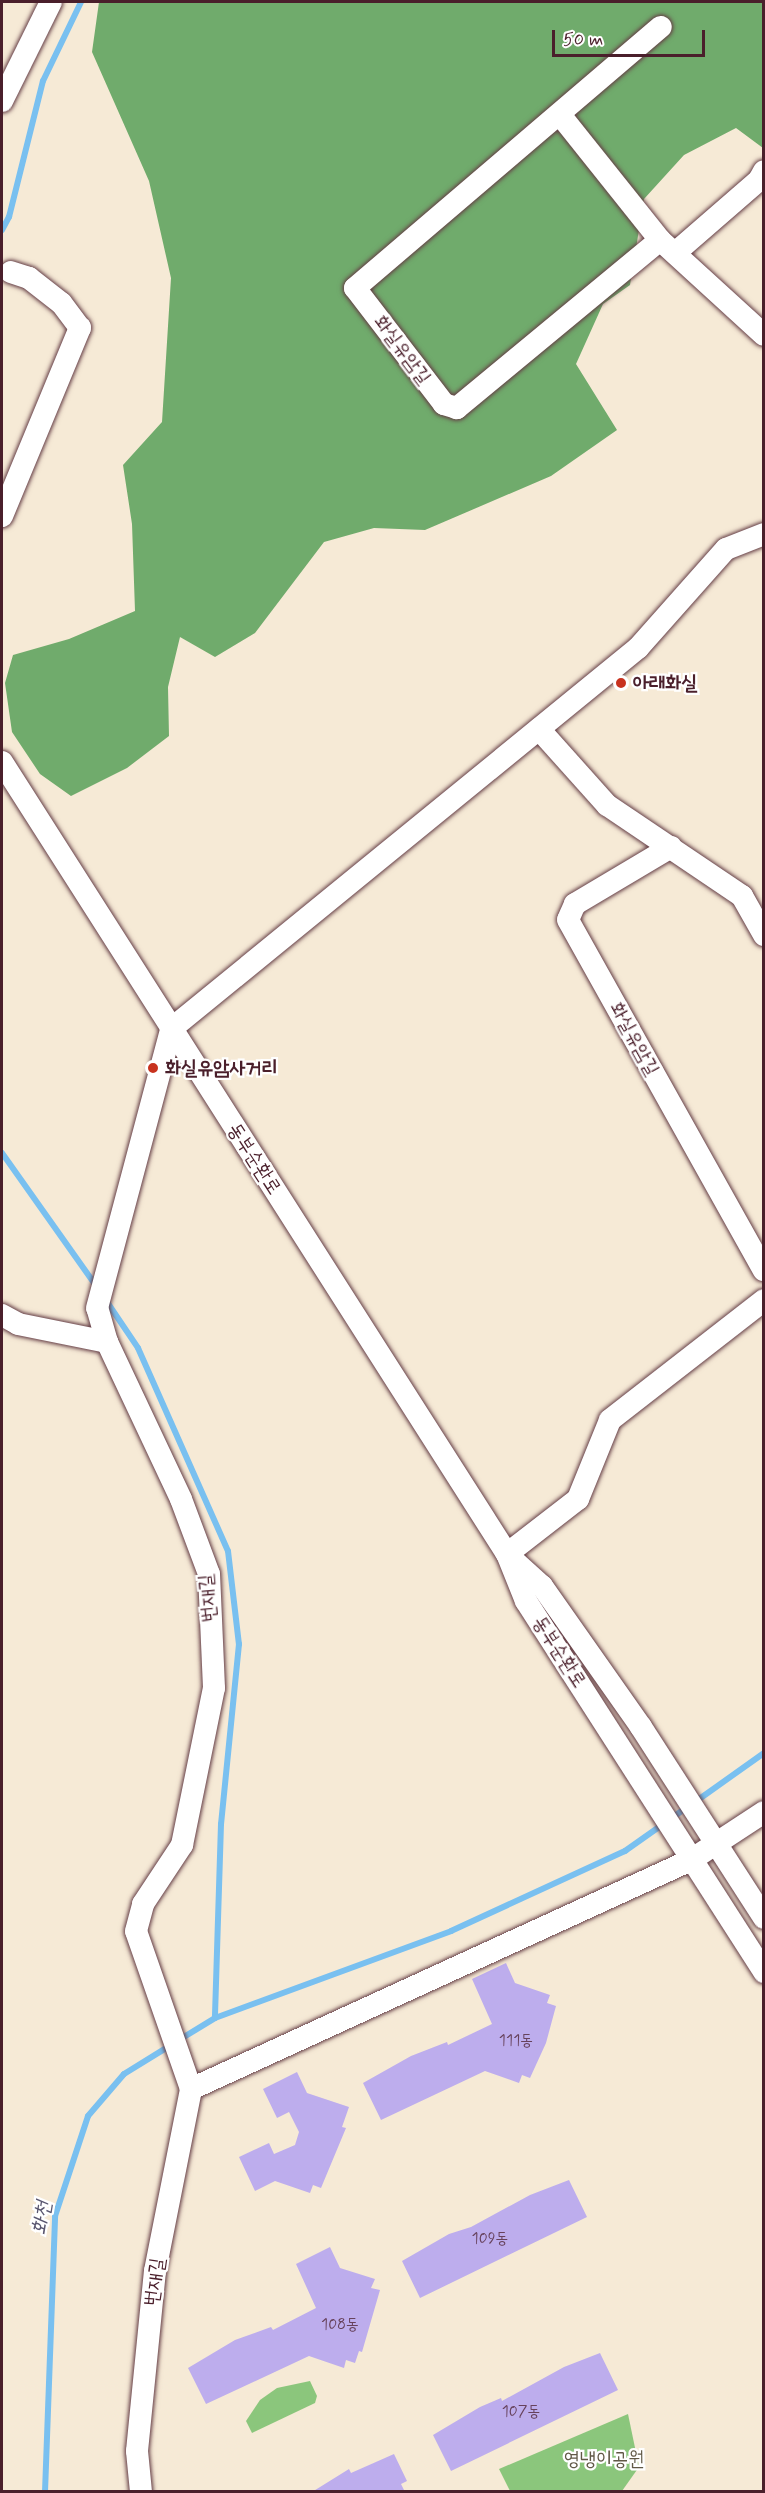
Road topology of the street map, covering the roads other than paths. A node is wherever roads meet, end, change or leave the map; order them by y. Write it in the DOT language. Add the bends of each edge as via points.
graph roads {
  1 [pos="51,2"];
  2 [pos="661,27"];
  3 [pos="2,101"];
  4 [pos="561,116"];
  5 [pos="764,171"];
  6 [pos="668,246"];
  7 [pos="11,272"];
  8 [pos="764,334"];
  9 [pos="2,516"];
  10 [pos="764,534"];
  11 [pos="539,729"];
  12 [pos="2,762"];
  13 [pos="671,847"];
  14 [pos="764,935"];
  15 [pos="171,1029"];
  16 [pos="764,1270"];
  17 [pos="764,1300"];
  18 [pos="2,1315"];
  19 [pos="107,1342"];
  20 [pos="507,1554"];
  21 [pos="764,1812"];
  22 [pos="716,1844"];
  23 [pos="691,1860"];
  24 [pos="764,1918"];
  25 [pos="764,1972"];
  26 [pos="188,2082"];
  27 [pos="141,2492"];
  1 -- 3 [label="street"];
  2 -- 4 [label="street, 화실유암길"];
  4 -- 6 [label="street"];
  4 -- 6 [label="street, 화실유암길" via="355,288 444,404 457,408"];
  5 -- 6 [label="street, 화실유암길" via="759,180"];
  6 -- 8 [label="street"];
  7 -- 9 [label="street" via="29,278 61,303 80,328"];
  10 -- 11 [label="street" via="726,549 638,648"];
  11 -- 13 [label="street" via="607,805"];
  11 -- 15 [label="street"];
  12 -- 15 [label="street, 동부순환로"];
  13 -- 14 [label="street" via="742,896"];
  13 -- 16 [label="street, 화실유암길" via="575,904 568,920"];
  15 -- 19 [label="street, 번재길" via="97,1308"];
  15 -- 20 [label="street, 동부순환로"];
  17 -- 20 [label="street" via="610,1420 578,1499"];
  18 -- 19 [label="street" via="18,1324"];
  19 -- 26 [label="street, 번재길" via="182,1499 210,1586 214,1688 182,1845 143,1904 136,1931"];
  20 -- 22 [label="street, 동부순환로" via="542,1586 641,1727"];
  20 -- 23 [label="street, 동부순환로" via="526,1601"];
  21 -- 22 [label="street"];
  22 -- 23 [label="street"];
  22 -- 24 [label="street"];
  23 -- 25 [label="street"];
  23 -- 26 [label="street"];
  26 -- 27 [label="street, 번재길" via="155,2271 136,2451"];
}
